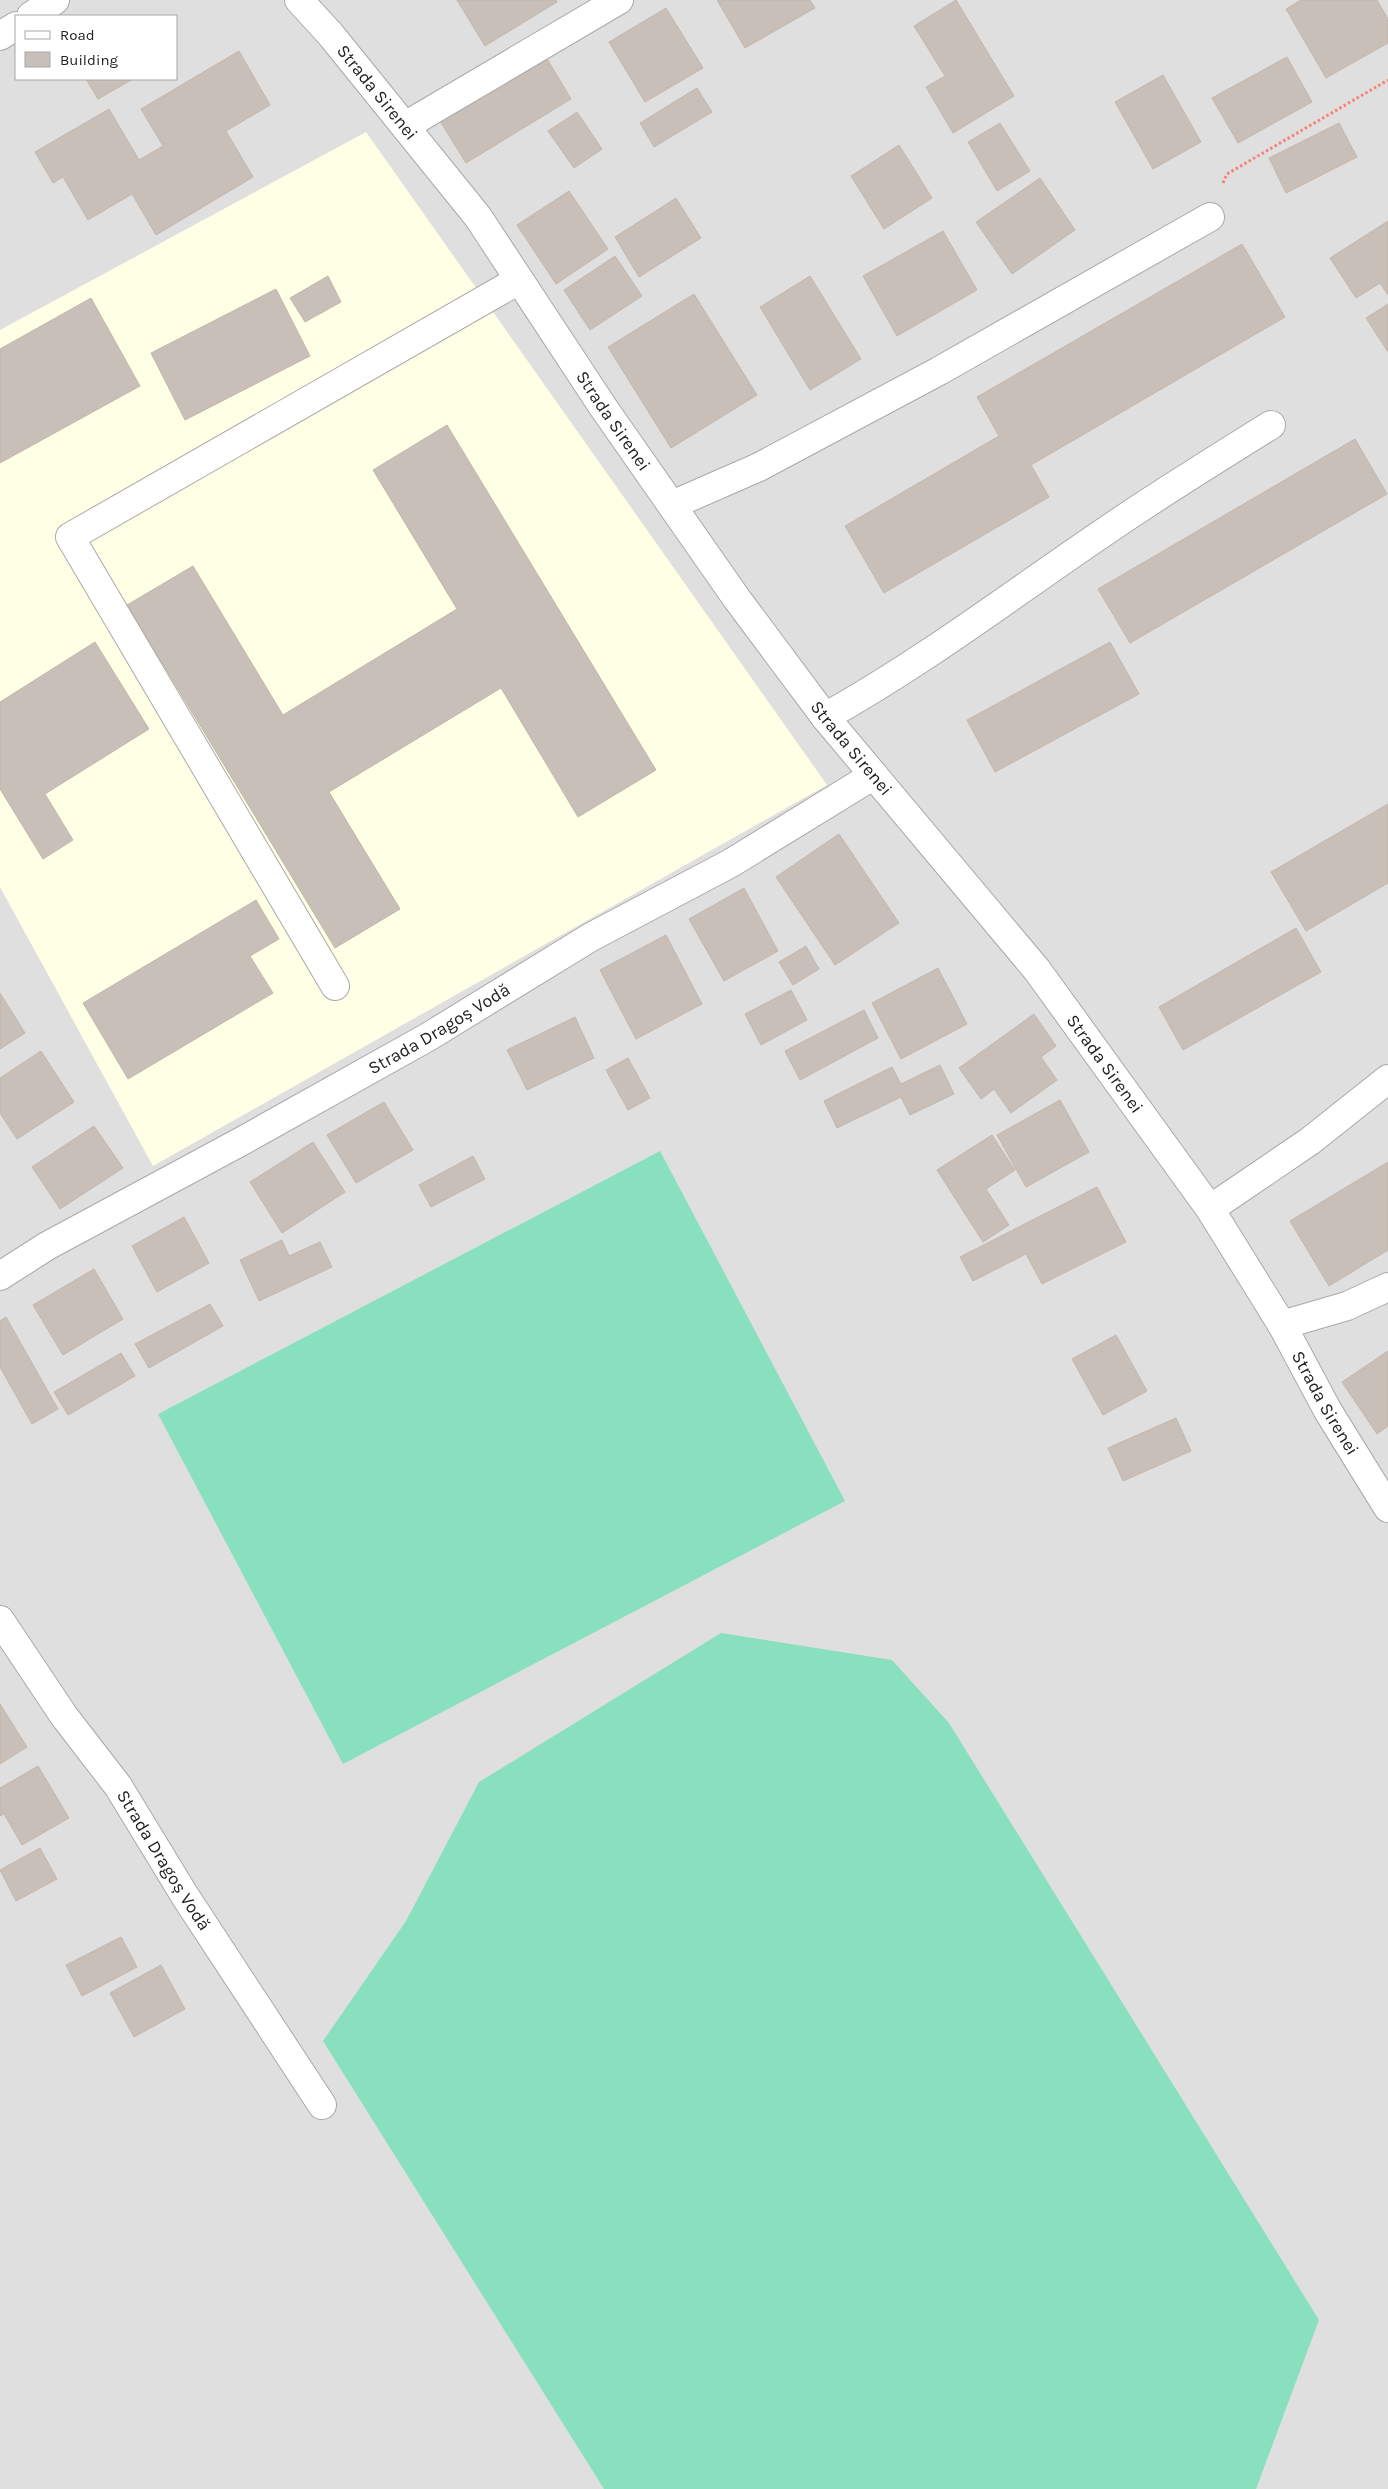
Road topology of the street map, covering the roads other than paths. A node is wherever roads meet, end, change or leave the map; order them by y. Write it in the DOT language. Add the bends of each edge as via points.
graph roads {
  1 [pos="56,0"];
  2 [pos="299,0"];
  3 [pos="619,0"];
  4 [pos="32,15"];
  5 [pos="15,27"];
  6 [pos="0,36"];
  7 [pos="405,126"];
  8 [pos="1210,217"];
  9 [pos="519,280"];
  10 [pos="1271,425"];
  11 [pos="672,504"];
  12 [pos="825,717"];
  13 [pos="874,775"];
  14 [pos="335,986"];
  15 [pos="1388,1079"];
  16 [pos="1210,1209"];
  17 [pos="0,1276"];
  18 [pos="1388,1287"];
  19 [pos="1282,1326"];
  20 [pos="1388,1508"];
  21 [pos="0,1620"];
  22 [pos="322,2105"];
  1 -- 4 [label="street"];
  2 -- 7 [label="street, Strada Sirenei"];
  3 -- 7 [label="street"];
  5 -- 6 [label="street"];
  7 -- 9 [label="street, Strada Sirenei" via="478,217"];
  8 -- 11 [label="street" via="939,372 759,467"];
  9 -- 11 [label="street, Strada Sirenei"];
  9 -- 14 [label="street" via="70,537"];
  10 -- 12 [label="street" via="1136,510 979,621 877,688"];
  11 -- 12 [label="street, Strada Sirenei" via="737,599"];
  12 -- 13 [label="street, Strada Sirenei"];
  13 -- 16 [label="street, Strada Sirenei" via="1037,970"];
  13 -- 17 [label="street, Strada Dragoș Vodă" via="731,863 592,937 428,1037 47,1246"];
  15 -- 16 [label="street" via="1310,1141"];
  16 -- 19 [label="street, Strada Sirenei"];
  18 -- 19 [label="street" via="1347,1306"];
  19 -- 20 [label="street, Strada Sirenei" via="1328,1411"];
  21 -- 22 [label="street, Strada Dragoș Vodă" via="64,1716 118,1786 185,1896"];
}
